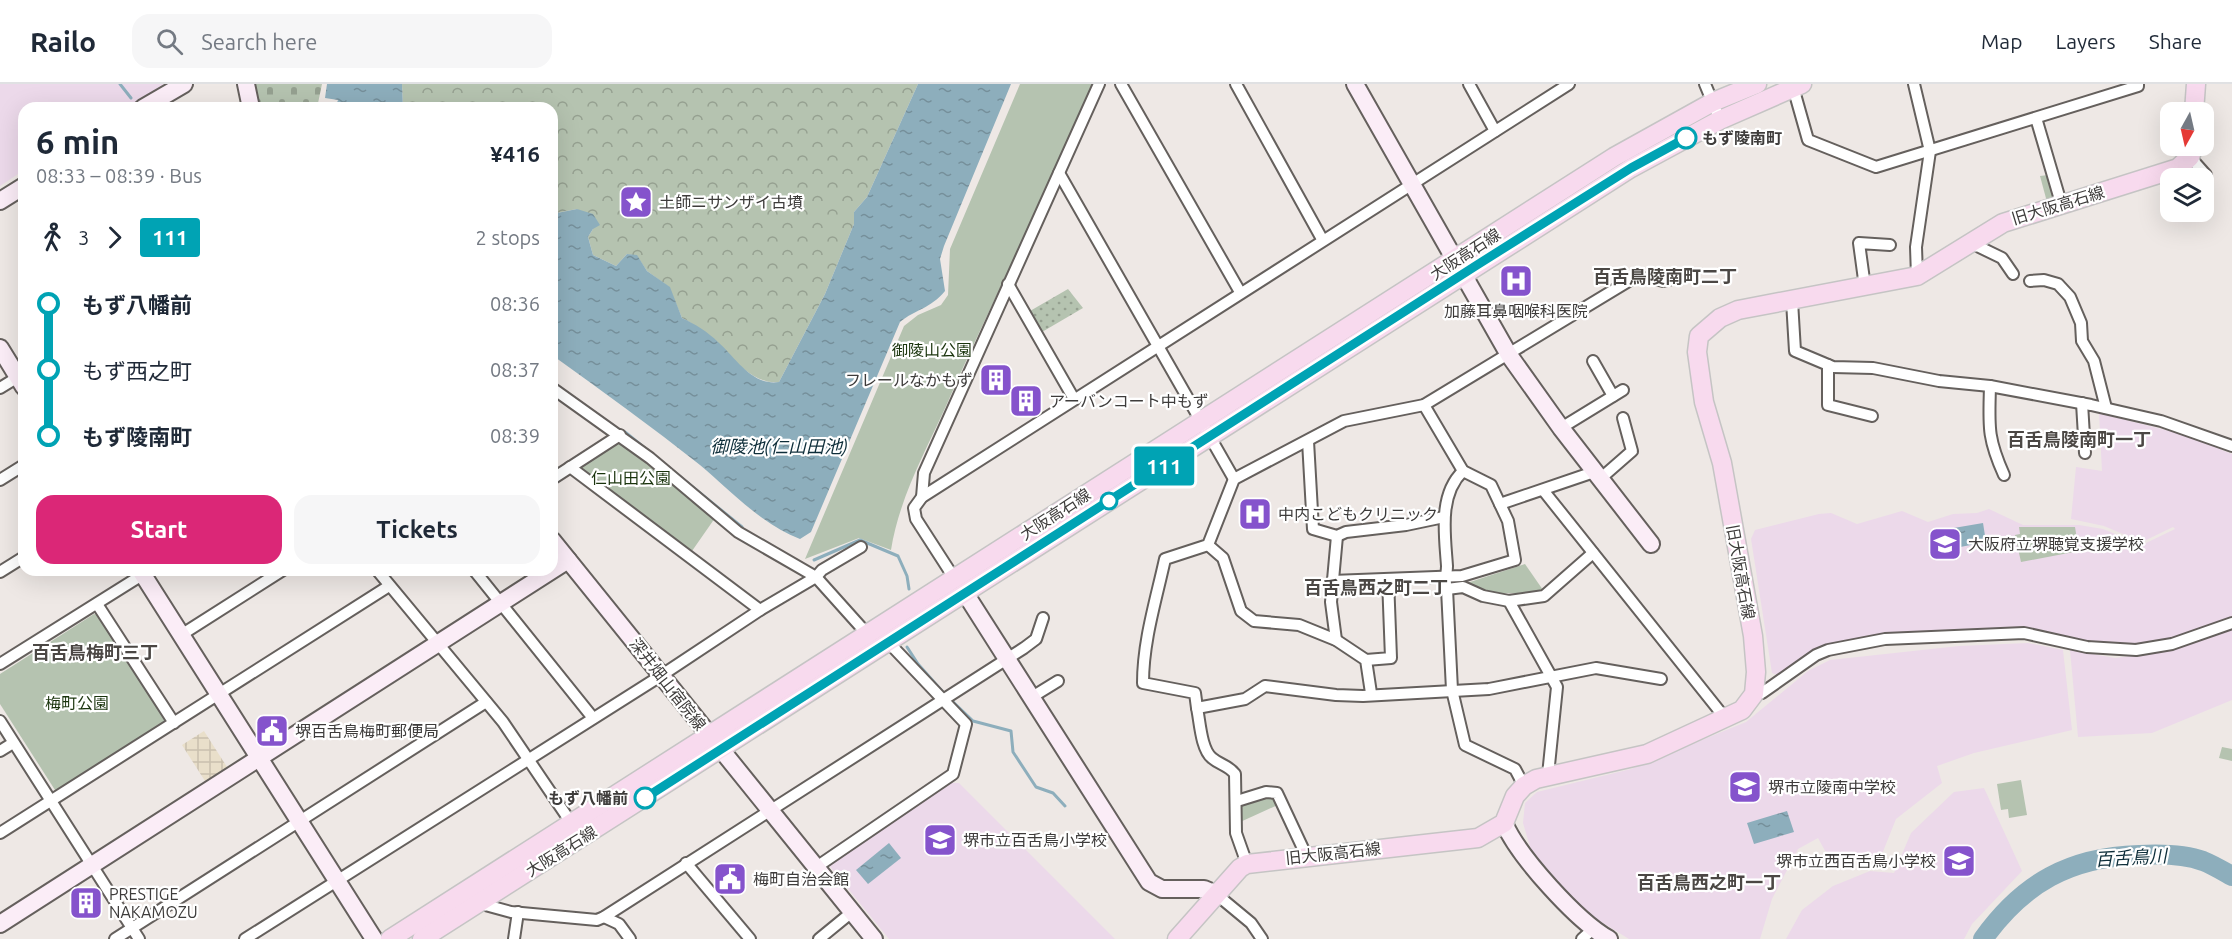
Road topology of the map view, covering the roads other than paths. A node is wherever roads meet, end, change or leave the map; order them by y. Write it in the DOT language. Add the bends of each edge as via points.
graph roads {
  1 [pos="184,84"];
  2 [pos="246,84"];
  3 [pos="1099,84"];
  4 [pos="1121,84"];
  5 [pos="1236,84"];
  6 [pos="1355,84"];
  7 [pos="1469,84"];
  8 [pos="1569,84"];
  9 [pos="1705,84"];
  10 [pos="1757,84"];
  11 [pos="1914,84"];
  12 [pos="2138,84"];
  13 [pos="2196,84"];
  14 [pos="1797,85"];
  15 [pos="153,102"];
  16 [pos="250,102"];
  17 [pos="1713,102"];
  18 [pos="2195,102"];
  19 [pos="2036,118"];
  20 [pos="1720,120"];
  21 [pos="1495,131"];
  22 [pos="1930,151"];
  23 [pos="2188,156"];
  24 [pos="1059,172"];
  25 [pos="1410,184"];
  26 [pos="18,190"];
  27 [pos="0,201"];
  28 [pos="2061,203"];
  29 [pos="1322,239"];
  30 [pos="1969,242"];
  31 [pos="1890,245"];
  32 [pos="1459,267"];
  33 [pos="2013,274"];
  34 [pos="1692,276"];
  35 [pos="1917,276"];
  36 [pos="2030,281"];
  37 [pos="1008,284"];
  38 [pos="1865,287"];
  39 [pos="1240,292"];
  40 [pos="1792,301"];
  41 [pos="1159,345"];
  42 [pos="0,348"];
  43 [pos="1509,355"];
  44 [pos="1593,361"];
  45 [pos="1828,365"];
  46 [pos="18,377"];
  47 [pos="18,383"];
  48 [pos="1990,386"];
  49 [pos="0,387"];
  50 [pos="558,392"];
  51 [pos="1074,399"];
  52 [pos="2082,403"];
  53 [pos="1424,405"];
  54 [pos="2106,408"];
  55 [pos="1872,416"];
  56 [pos="1623,418"];
  57 [pos="1561,428"];
  58 [pos="1205,429"];
  59 [pos="620,435"];
  60 [pos="1308,441"];
  61 [pos="2232,446"];
  62 [pos="2085,453"];
  63 [pos="570,467"];
  64 [pos="18,469"];
  65 [pos="1463,471"];
  66 [pos="558,475"];
  67 [pos="1597,475"];
  68 [pos="2004,475"];
  69 [pos="1234,479"];
  70 [pos="0,480"];
  71 [pos="1543,490"];
  72 [pos="922,497"];
  73 [pos="1500,504"];
  74 [pos="1444,517"];
  75 [pos="1337,536"];
  76 [pos="1651,543"];
  77 [pos="1208,545"];
  78 [pos="861,547"];
  79 [pos="558,548"];
  80 [pos="1593,553"];
  81 [pos="568,560"];
  82 [pos="18,561"];
  83 [pos="558,567"];
  84 [pos="0,572"];
  85 [pos="138,576"];
  86 [pos="146,576"];
  87 [pos="274,576"];
  88 [pos="381,576"];
  89 [pos="479,576"];
  90 [pos="543,576"];
  91 [pos="816,577"];
  92 [pos="1446,577"];
  93 [pos="954,578"];
  94 [pos="1388,579"];
  95 [pos="1332,581"];
  96 [pos="1462,581"];
  97 [pos="389,586"];
  98 [pos="1447,589"];
  99 [pos="965,593"];
  100 [pos="1509,601"];
  101 [pos="502,603"];
  102 [pos="97,604"];
  103 [pos="760,610"];
  104 [pos="1043,618"];
  105 [pos="2232,623"];
  106 [pos="181,635"];
  107 [pos="868,635"];
  108 [pos="1336,640"];
  109 [pos="889,643"];
  110 [pos="438,644"];
  111 [pos="1006,658"];
  112 [pos="1366,660"];
  113 [pos="0,664"];
  114 [pos="662,675"];
  115 [pos="1552,675"];
  116 [pos="1661,679"];
  117 [pos="1058,681"];
  118 [pos="1452,690"];
  119 [pos="1371,693"];
  120 [pos="1754,694"];
  121 [pos="219,695"];
  122 [pos="1032,698"];
  123 [pos="940,699"];
  124 [pos="486,702"];
  125 [pos="1197,708"];
  126 [pos="593,718"];
  127 [pos="1725,718"];
  128 [pos="0,722"];
  129 [pos="174,723"];
  130 [pos="709,736"];
  131 [pos="13,743"];
  132 [pos="722,750"];
  133 [pos="0,751"];
  134 [pos="260,758"];
  135 [pos="530,758"];
  136 [pos="1548,775"];
  137 [pos="1524,786"];
  138 [pos="51,801"];
  139 [pos="1237,801"];
  140 [pos="769,810"];
  141 [pos="300,821"];
  142 [pos="1504,823"];
  143 [pos="572,824"];
  144 [pos="0,833"];
  145 [pos="1306,855"];
  146 [pos="686,863"];
  147 [pos="1247,864"];
  148 [pos="93,866"];
  149 [pos="815,868"];
  150 [pos="337,881"];
  151 [pos="1216,894"];
  152 [pos="478,903"];
  153 [pos="518,912"];
  154 [pos="852,912"];
  155 [pos="604,917"];
  156 [pos="0,924"];
  157 [pos="132,928"];
  158 [pos="1587,934"];
  159 [pos="115,939"];
  160 [pos="139,939"];
  161 [pos="245,939"];
  162 [pos="374,939"];
  163 [pos="390,939"];
  164 [pos="422,939"];
  165 [pos="514,939"];
  166 [pos="630,939"];
  167 [pos="750,939"];
  168 [pos="819,939"];
  169 [pos="874,939"];
  170 [pos="1177,939"];
  171 [pos="1262,939"];
  172 [pos="1609,939"];
  1 -- 15 [label="street"];
  2 -- 16 [label="street"];
  3 -- 24 [label="street"];
  4 -- 39 [label="street"];
  5 -- 29 [label="street"];
  6 -- 25 [label="street"];
  7 -- 21 [label="street"];
  8 -- 21 [label="street"];
  9 -- 17 [label="street"];
  10 -- 17 [label="main road, 大阪高石線"];
  11 -- 22 [label="street"];
  12 -- 19 [label="street"];
  13 -- 18 [label="main road"];
  14 -- 20 [label="main road, 大阪高石線"];
  14 -- 22 [label="street" via="1808,140 1812,143 1876,167"];
  17 -- 20 [label="street"];
  17 -- 32 [label="main road, 大阪高石線" via="1614,157"];
  19 -- 22 [label="street"];
  19 -- 28 [label="street"];
  20 -- 32 [label="main road, 大阪高石線"];
  21 -- 25 [label="street"];
  22 -- 35 [label="street" via="1916,247"];
  23 -- 28 [label="main road, 旧大阪高石線" via="2178,168"];
  24 -- 37 [label="street"];
  24 -- 41 [label="street"];
  25 -- 29 [label="street"];
  25 -- 32 [label="street"];
  26 -- 27 [label="street"];
  28 -- 30 [label="main road, 旧大阪高石線" via="2003,223"];
  29 -- 39 [label="street"];
  30 -- 33 [label="street" via="2002,258"];
  30 -- 35 [label="main road, 旧大阪高石線"];
  31 -- 38 [label="street" via="1859,243"];
  32 -- 43 [label="street"];
  32 -- 58 [label="main road, 大阪高石線"];
  34 -- 43 [label="street" via="1663,281 1632,279"];
  35 -- 38 [label="main road, 旧大阪高石線"];
  36 -- 54 [label="street" via="2058,284 2070,297 2082,341 2094,361"];
  37 -- 51 [label="street"];
  37 -- 72 [label="street" via="924,473"];
  38 -- 40 [label="main road, 旧大阪高石線"];
  39 -- 41 [label="street"];
  40 -- 45 [label="street" via="1796,351"];
  40 -- 120 [label="main road, 旧大阪高石線" via="1738,310 1720,318 1699,336 1704,402 1722,463 1753,636"];
  41 -- 51 [label="street"];
  41 -- 58 [label="street"];
  42 -- 46 [label="street"];
  43 -- 53 [label="street"];
  43 -- 57 [label="street"];
  44 -- 57 [label="street" via="1618,393"];
  45 -- 48 [label="street"];
  45 -- 55 [label="street" via="1828,405"];
  47 -- 49 [label="street"];
  48 -- 52 [label="street"];
  48 -- 68 [label="street" via="1991,445"];
  50 -- 59 [label="street"];
  51 -- 72 [label="street"];
  52 -- 54 [label="street"];
  52 -- 62 [label="street"];
  53 -- 60 [label="street" via="1344,420"];
  53 -- 65 [label="street"];
  54 -- 61 [label="street"];
  56 -- 67 [label="street" via="1632,451"];
  57 -- 67 [label="street"];
  58 -- 69 [label="street"];
  58 -- 93 [label="main road, 大阪高石線"];
  58 -- 99 [label="main road, 大阪高石線"];
  59 -- 63 [label="street"];
  59 -- 91 [label="street" via="738,532"];
  60 -- 69 [label="street"];
  60 -- 75 [label="street" via="1313,529"];
  63 -- 66 [label="street"];
  63 -- 103 [label="street"];
  64 -- 70 [label="street"];
  65 -- 73 [label="street" via="1491,485"];
  65 -- 74 [label="street" via="1449,493"];
  67 -- 71 [label="street"];
  67 -- 76 [label="street"];
  69 -- 77 [label="street"];
  71 -- 73 [label="street"];
  71 -- 80 [label="street"];
  72 -- 93 [label="street" via="914,508 916,519"];
  73 -- 96 [label="street" via="1508,521 1515,560"];
  74 -- 75 [label="street"];
  74 -- 92 [label="street"];
  75 -- 95 [label="street"];
  77 -- 108 [label="street" via="1223,558 1241,611 1254,621 1299,625"];
  77 -- 125 [label="street" via="1165,559 1143,672 1143,683 1195,693"];
  78 -- 91 [label="street"];
  79 -- 81 [label="street, 深井畑山宿院線"];
  80 -- 100 [label="street" via="1544,596"];
  80 -- 127 [label="street"];
  81 -- 83 [label="street"];
  81 -- 114 [label="street, 深井畑山宿院線"];
  82 -- 84 [label="street"];
  85 -- 102 [label="street"];
  86 -- 106 [label="street"];
  87 -- 106 [label="street"];
  88 -- 97 [label="street"];
  89 -- 101 [label="street"];
  90 -- 101 [label="street"];
  91 -- 103 [label="street"];
  91 -- 107 [label="street"];
  92 -- 94 [label="street"];
  92 -- 96 [label="street"];
  92 -- 98 [label="street"];
  93 -- 99 [label="street"];
  93 -- 107 [label="main road, 大阪高石線"];
  94 -- 95 [label="street"];
  94 -- 112 [label="street" via="1391,658"];
  95 -- 108 [label="street"];
  96 -- 98 [label="street"];
  96 -- 100 [label="street" via="1483,596"];
  97 -- 110 [label="street"];
  97 -- 121 [label="street"];
  98 -- 118 [label="street"];
  99 -- 109 [label="main road, 大阪高石線"];
  99 -- 111 [label="street"];
  100 -- 115 [label="street"];
  101 -- 110 [label="street"];
  101 -- 126 [label="street"];
  102 -- 113 [label="street"];
  102 -- 129 [label="street"];
  103 -- 114 [label="street"];
  104 -- 111 [label="street" via="1036,639"];
  105 -- 120 [label="street" via="2172,644 2136,650 2104,650 2024,633 1885,639 1816,655 1762,693"];
  106 -- 121 [label="street"];
  107 -- 130 [label="main road, 大阪高石線"];
  108 -- 112 [label="street"];
  109 -- 123 [label="street"];
  109 -- 132 [label="main road, 大阪高石線"];
  110 -- 124 [label="street"];
  110 -- 134 [label="street"];
  111 -- 122 [label="street"];
  111 -- 123 [label="street"];
  112 -- 119 [label="street"];
  114 -- 126 [label="street"];
  114 -- 130 [label="street, 深井畑山宿院線"];
  115 -- 116 [label="street" via="1596,668"];
  115 -- 118 [label="street" via="1489,689"];
  115 -- 136 [label="street" via="1557,687"];
  117 -- 122 [label="street"];
  118 -- 119 [label="street"];
  118 -- 137 [label="street" via="1465,745 1515,769"];
  119 -- 125 [label="street" via="1336,695 1265,686 1245,699"];
  120 -- 127 [label="main road" via="1742,710"];
  121 -- 129 [label="street"];
  121 -- 134 [label="street"];
  122 -- 151 [label="street" via="1149,882 1162,889 1204,889"];
  123 -- 140 [label="street"];
  123 -- 149 [label="street" via="966,724 953,774"];
  124 -- 135 [label="street"];
  124 -- 141 [label="street"];
  125 -- 139 [label="street" via="1207,753 1235,774"];
  126 -- 135 [label="street"];
  127 -- 136 [label="main road" via="1638,758"];
  128 -- 131 [label="street"];
  129 -- 138 [label="street"];
  130 -- 132 [label="street, 深井畑山宿院線"];
  130 -- 143 [label="main road, 大阪高石線"];
  131 -- 133 [label="street"];
  131 -- 138 [label="street"];
  132 -- 140 [label="street, 深井畑山宿院線"];
  132 -- 152 [label="main road, 大阪高石線"];
  134 -- 141 [label="street"];
  134 -- 148 [label="street"];
  135 -- 143 [label="street"];
  135 -- 150 [label="street"];
  136 -- 137 [label="main road"];
  137 -- 142 [label="main road" via="1515,796"];
  138 -- 144 [label="street"];
  138 -- 148 [label="street"];
  139 -- 145 [label="street" via="1266,792 1277,793"];
  139 -- 147 [label="street" via="1236,832"];
  140 -- 146 [label="street"];
  140 -- 149 [label="street, 深井畑山宿院線"];
  141 -- 150 [label="street"];
  141 -- 157 [label="street"];
  142 -- 145 [label="main road, 旧大阪高石線" via="1478,838"];
  142 -- 158 [label="street"];
  143 -- 163 [label="main road, 大阪高石線"];
  145 -- 147 [label="main road, 旧大阪高石線"];
  146 -- 155 [label="street"];
  146 -- 167 [label="street"];
  147 -- 151 [label="main road"];
  148 -- 156 [label="street"];
  148 -- 157 [label="street"];
  149 -- 154 [label="street, 深井畑山宿院線"];
  150 -- 161 [label="street"];
  150 -- 162 [label="street"];
  151 -- 170 [label="main road"];
  151 -- 171 [label="street" via="1251,923"];
  152 -- 153 [label="street"];
  152 -- 164 [label="main road, 大阪高石線"];
  153 -- 155 [label="street" via="597,920"];
  153 -- 165 [label="street"];
  154 -- 168 [label="street"];
  154 -- 169 [label="street, 深井畑山宿院線"];
  155 -- 166 [label="street" via="619,924"];
  157 -- 159 [label="street"];
  157 -- 160 [label="street"];
  158 -- 172 [label="street"];
}
